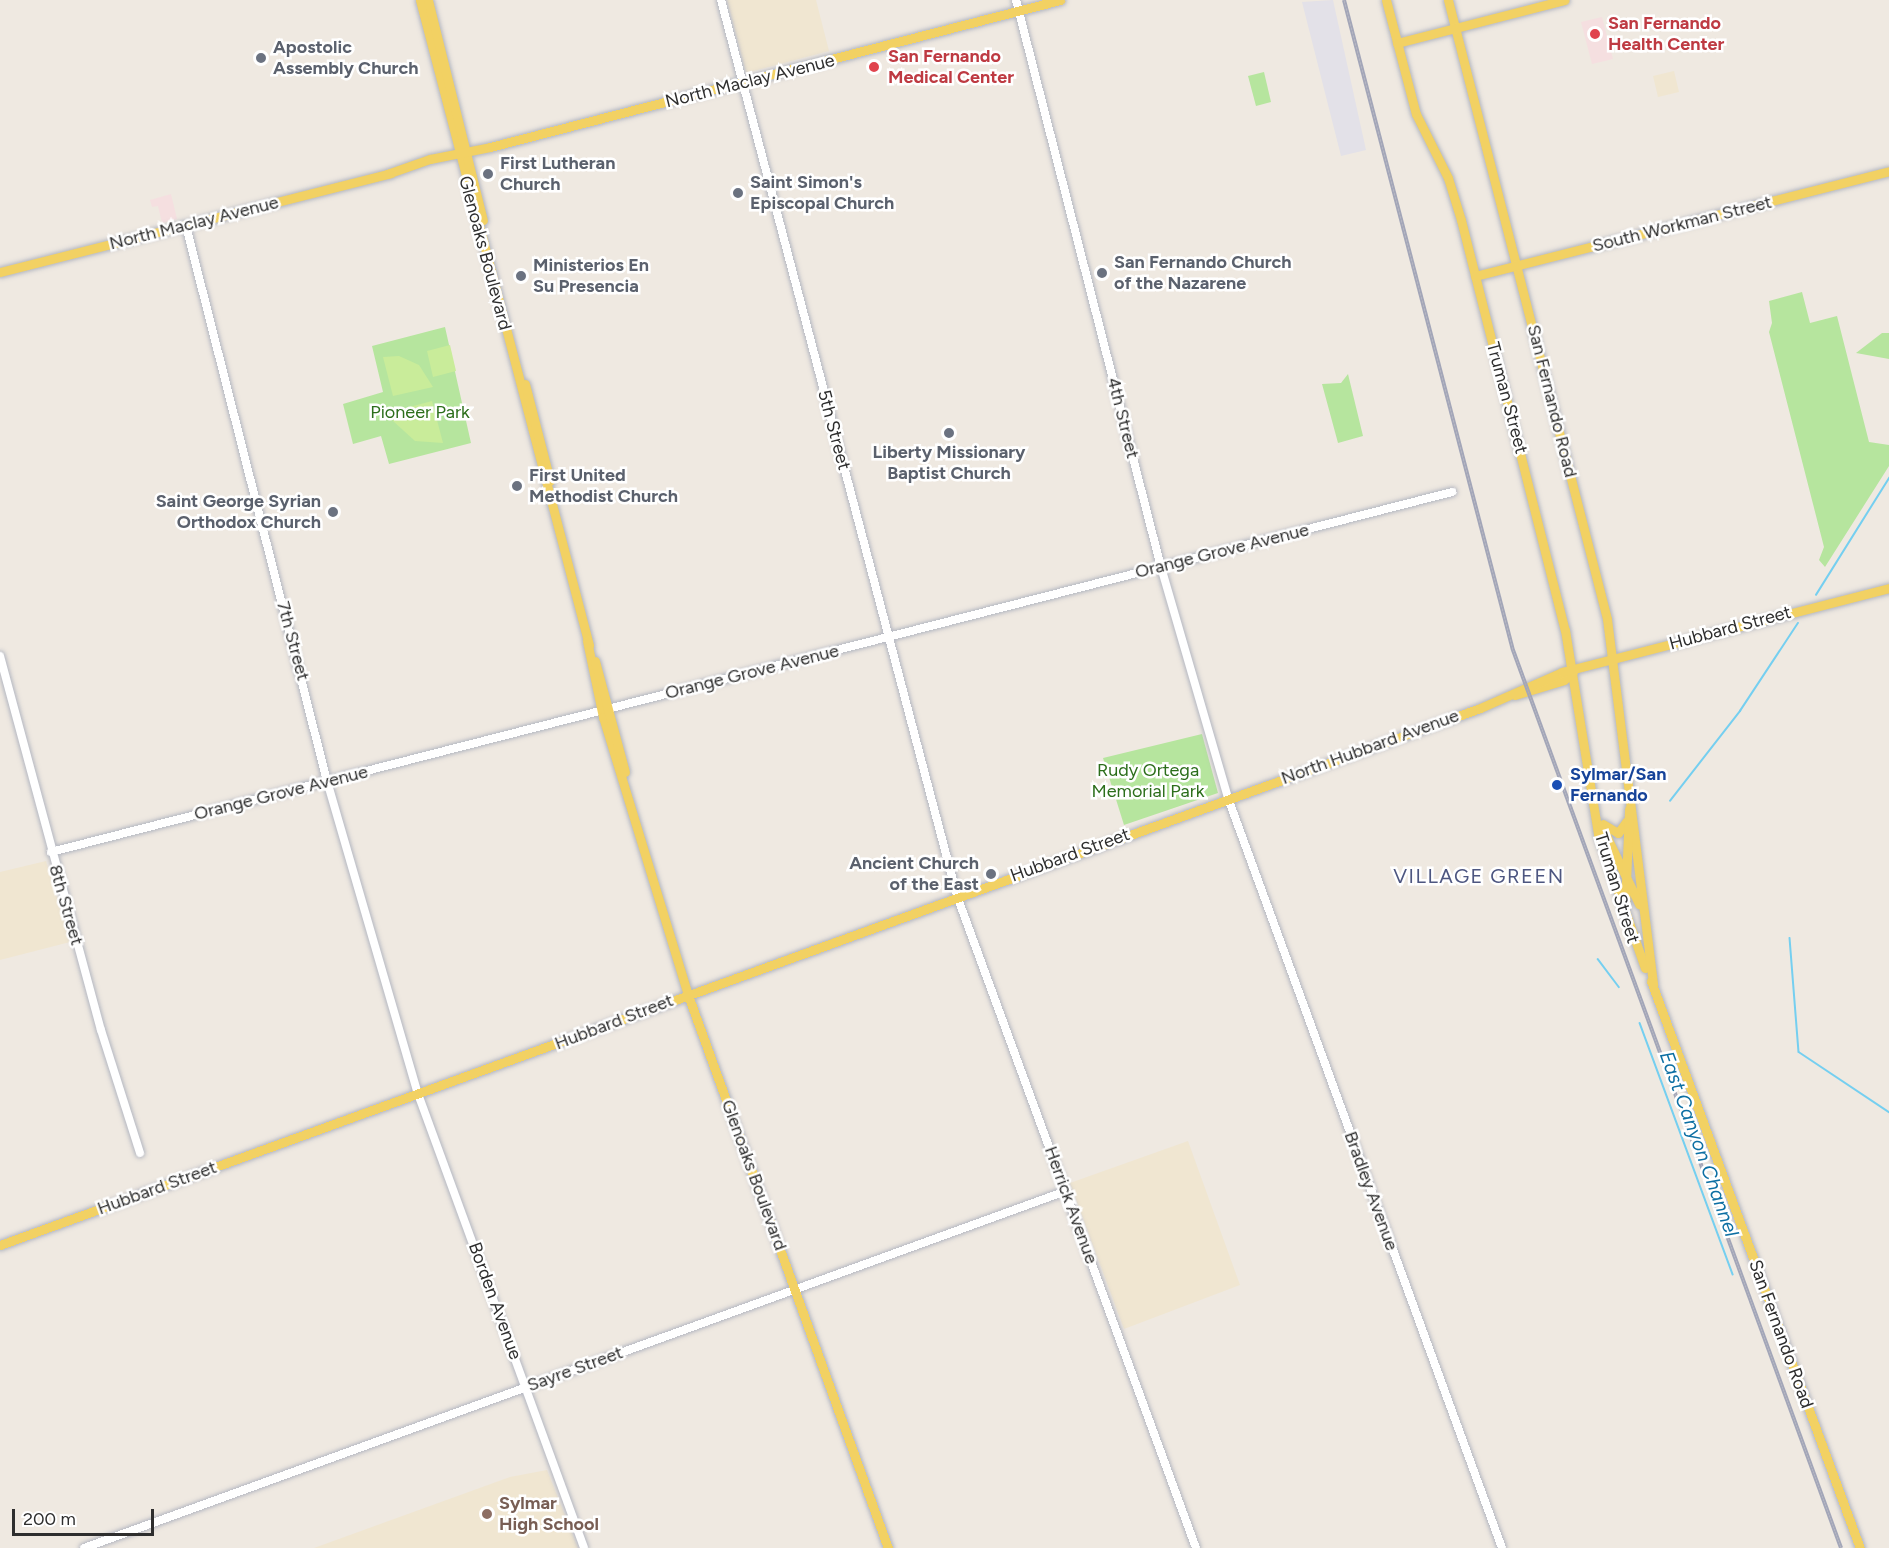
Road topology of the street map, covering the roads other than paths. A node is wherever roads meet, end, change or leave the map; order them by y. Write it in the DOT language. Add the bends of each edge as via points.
graph roads {
  1 [pos="420,0"];
  2 [pos="428,0"];
  3 [pos="721,0"];
  4 [pos="1016,0"];
  5 [pos="1060,0"];
  6 [pos="1386,0"];
  7 [pos="1448,0"];
  8 [pos="1565,0"];
  9 [pos="1019,11"];
  10 [pos="1455,28"];
  11 [pos="1397,43"];
  12 [pos="741,83"];
  13 [pos="463,154"];
  14 [pos="1889,171"];
  15 [pos="186,225"];
  16 [pos="1517,265"];
  17 [pos="0,272"];
  18 [pos="1475,276"];
  19 [pos="1452,492"];
  20 [pos="1161,567"];
  21 [pos="1889,588"];
  22 [pos="887,637"];
  23 [pos="0,656"];
  24 [pos="1612,658"];
  25 [pos="1573,672"];
  26 [pos="1527,689"];
  27 [pos="605,710"];
  28 [pos="327,781"];
  29 [pos="1228,798"];
  30 [pos="1594,806"];
  31 [pos="1629,806"];
  32 [pos="1627,820"];
  33 [pos="1601,822"];
  34 [pos="1240,833"];
  35 [pos="51,852"];
  36 [pos="947,861"];
  37 [pos="1624,870"];
  38 [pos="957,896"];
  39 [pos="1644,921"];
  40 [pos="1645,968"];
  41 [pos="1653,985"];
  42 [pos="688,995"];
  43 [pos="408,1054"];
  44 [pos="418,1094"];
  45 [pos="140,1153"];
  46 [pos="1066,1191"];
  47 [pos="0,1245"];
  48 [pos="794,1289"];
  49 [pos="527,1387"];
  50 [pos="84,1548"];
  51 [pos="584,1548"];
  52 [pos="888,1548"];
  53 [pos="1196,1548"];
  54 [pos="1502,1548"];
  55 [pos="1860,1548"];
  1 -- 13 [label="main road, Glenoaks Boulevard"];
  2 -- 13 [label="main road, Glenoaks Boulevard"];
  3 -- 12 [label="street, 5th Street"];
  4 -- 9 [label="street, 4th Street"];
  5 -- 9 [label="main road, North Maclay Avenue"];
  6 -- 11 [label="main road, Truman Street"];
  7 -- 10 [label="main road, San Fernando Road"];
  8 -- 10 [label="main road"];
  9 -- 12 [label="main road, North Maclay Avenue"];
  9 -- 20 [label="street, 4th Street"];
  10 -- 11 [label="main road"];
  10 -- 16 [label="main road, San Fernando Road"];
  11 -- 18 [label="main road, Truman Street" via="1416,114 1451,186"];
  12 -- 13 [label="main road, North Maclay Avenue"];
  12 -- 22 [label="street, 5th Street"];
  13 -- 15 [label="main road, North Maclay Avenue" via="405,172"];
  13 -- 27 [label="main road, Glenoaks Boulevard" via="543,453 552,504"];
  14 -- 16 [label="main road, South Workman Street"];
  15 -- 17 [label="main road, North Maclay Avenue"];
  15 -- 28 [label="street, 7th Street"];
  16 -- 18 [label="main road, South Workman Street"];
  16 -- 24 [label="main road, San Fernando Road" via="1607,620"];
  18 -- 25 [label="main road, Truman Street"];
  19 -- 20 [label="street, Orange Grove Avenue"];
  20 -- 22 [label="street, Orange Grove Avenue"];
  20 -- 29 [label="street, 4th Street"];
  21 -- 24 [label="main road, Hubbard Street"];
  22 -- 27 [label="street, Orange Grove Avenue"];
  22 -- 36 [label="street, 5th Street"];
  23 -- 35 [label="street, 8th Street"];
  24 -- 25 [label="main road, Hubbard Street"];
  24 -- 31 [label="main road, San Fernando Road"];
  25 -- 26 [label="main road, Hubbard Street"];
  25 -- 30 [label="main road, Truman Street"];
  26 -- 29 [label="main road, North Hubbard Avenue"];
  27 -- 28 [label="street, Orange Grove Avenue"];
  27 -- 42 [label="main road, Glenoaks Boulevard"];
  28 -- 35 [label="street, Orange Grove Avenue"];
  28 -- 43 [label="street, 7th Street"];
  29 -- 34 [label="street, 4th Street"];
  29 -- 38 [label="main road, Hubbard Street"];
  30 -- 33 [label="main road, Truman Street"];
  30 -- 40 [label="main road, Truman Street" via="1614,889"];
  31 -- 32 [label="main road, San Fernando Road"];
  31 -- 39 [label="main road, San Fernando Road" via="1635,824"];
  32 -- 33 [label="main road" via="1618,832"];
  32 -- 37 [label="main road, San Fernando Road"];
  33 -- 37 [label="main road, Truman Street"];
  34 -- 54 [label="street, Bradley Avenue"];
  35 -- 45 [label="street, 8th Street"];
  36 -- 38 [label="street, Herrick Avenue"];
  37 -- 39 [label="main road, Truman Street"];
  37 -- 40 [label="main road, San Fernando Road" via="1625,907"];
  38 -- 42 [label="main road, Hubbard Street"];
  38 -- 46 [label="street, Herrick Avenue"];
  39 -- 41 [label="main road, San Fernando Road"];
  40 -- 41 [label="main road, San Fernando Road"];
  41 -- 55 [label="main road, San Fernando Road"];
  42 -- 44 [label="main road, Hubbard Street"];
  42 -- 48 [label="main road, Glenoaks Boulevard"];
  43 -- 44 [label="street, Borden Avenue"];
  44 -- 47 [label="main road, Hubbard Street"];
  44 -- 49 [label="street, Borden Avenue"];
  46 -- 48 [label="street, Sayre Street"];
  46 -- 53 [label="street, Herrick Avenue"];
  48 -- 49 [label="street, Sayre Street"];
  48 -- 52 [label="main road, Glenoaks Boulevard"];
  49 -- 50 [label="street, Sayre Street"];
  49 -- 51 [label="street, Borden Avenue"];
}
